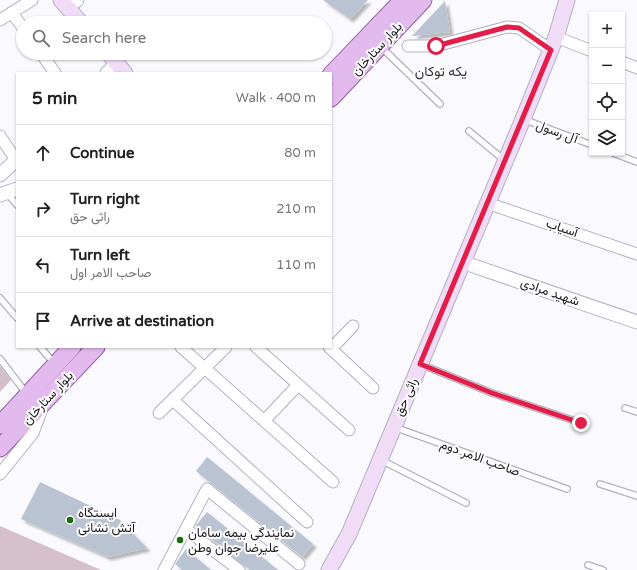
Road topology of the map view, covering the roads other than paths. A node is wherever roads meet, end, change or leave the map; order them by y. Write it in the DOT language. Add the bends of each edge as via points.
graph roads {
  1 [pos="32,0"];
  2 [pos="403,0"];
  3 [pos="423,0"];
  4 [pos="567,0"];
  5 [pos="68,2"];
  6 [pos="12,12"];
  7 [pos="77,16"];
  8 [pos="16,18"];
  9 [pos="0,20"];
  10 [pos="553,43"];
  11 [pos="380,46"];
  12 [pos="408,46"];
  13 [pos="589,50"];
  14 [pos="46,60"];
  15 [pos="625,63"];
  16 [pos="637,68"];
  17 [pos="54,72"];
  18 [pos="332,74"];
  19 [pos="332,97"];
  20 [pos="440,104"];
  21 [pos="523,119"];
  22 [pos="469,131"];
  23 [pos="0,136"];
  24 [pos="589,144"];
  25 [pos="622,156"];
  26 [pos="16,158"];
  27 [pos="16,160"];
  28 [pos="505,160"];
  29 [pos="637,162"];
  30 [pos="0,175"];
  31 [pos="8,192"];
  32 [pos="487,203"];
  33 [pos="16,204"];
  34 [pos="637,254"];
  35 [pos="462,262"];
  36 [pos="0,298"];
  37 [pos="16,317"];
  38 [pos="637,322"];
  39 [pos="353,326"];
  40 [pos="332,346"];
  41 [pos="41,348"];
  42 [pos="71,348"];
  43 [pos="95,348"];
  44 [pos="182,348"];
  45 [pos="225,348"];
  46 [pos="257,348"];
  47 [pos="330,348"];
  48 [pos="0,359"];
  49 [pos="420,364"];
  50 [pos="55,365"];
  51 [pos="204,368"];
  52 [pos="298,385"];
  53 [pos="373,388"];
  54 [pos="28,395"];
  55 [pos="173,400"];
  56 [pos="45,401"];
  57 [pos="625,408"];
  58 [pos="637,412"];
  59 [pos="159,413"];
  60 [pos="264,421"];
  61 [pos="5,423"];
  62 [pos="581,423"];
  63 [pos="394,427"];
  64 [pos="349,430"];
  65 [pos="0,448"];
  66 [pos="380,459"];
  67 [pos="0,474"];
  68 [pos="333,482"];
  69 [pos="600,484"];
  70 [pos="567,489"];
  71 [pos="637,496"];
  72 [pos="466,504"];
  73 [pos="307,522"];
  74 [pos="186,529"];
  75 [pos="298,564"];
  76 [pos="588,565"];
  77 [pos="165,569"];
  78 [pos="239,570"];
  79 [pos="329,570"];
  80 [pos="602,570"];
  1 -- 6 [label="street"];
  2 -- 18 [label="main road, بلوار ستارخان"];
  3 -- 11 [label="main road, بلوار ستارخان"];
  4 -- 10 [label="main road, راثی حق"];
  5 -- 7 [label="main road"];
  6 -- 8 [label="street"];
  6 -- 9 [label="street"];
  10 -- 12 [label="street" via="519,28 507,27 436,46"];
  10 -- 13 [label="street"];
  10 -- 21 [label="main road, راثی حق"];
  11 -- 19 [label="main road, بلوار ستارخان"];
  11 -- 20 [label="lane"];
  14 -- 17 [label="street"];
  15 -- 16 [label="street"];
  21 -- 24 [label="lane, آل رسول"];
  21 -- 28 [label="main road, راثی حق"];
  22 -- 28 [label="lane"];
  23 -- 26 [label="street"];
  25 -- 29 [label="lane"];
  27 -- 30 [label="street"];
  28 -- 32 [label="main road, راثی حق"];
  31 -- 33 [label="lane"];
  32 -- 34 [label="street, آسیاب"];
  32 -- 35 [label="main road, راثی حق"];
  35 -- 38 [label="street, شهید مرادی"];
  35 -- 49 [label="main road, راثی حق"];
  36 -- 37 [label="lane"];
  39 -- 40 [label="street"];
  41 -- 50 [label="lane"];
  42 -- 50 [label="main road, بلوار ستارخان"];
  43 -- 56 [label="main road, بلوار ستارخان"];
  44 -- 51 [label="street"];
  45 -- 51 [label="street"];
  46 -- 52 [label="street"];
  47 -- 53 [label="street"];
  48 -- 54 [label="lane"];
  49 -- 62 [label="lane" via="492,393"];
  49 -- 63 [label="main road, راثی حق"];
  50 -- 54 [label="main road, بلوار ستارخان"];
  51 -- 55 [label="street"];
  51 -- 60 [label="street"];
  52 -- 60 [label="street"];
  52 -- 64 [label="street"];
  54 -- 61 [label="main road, بلوار ستارخان"];
  55 -- 59 [label="street"];
  55 -- 73 [label="street"];
  56 -- 61 [label="main road, بلوار ستارخان"];
  56 -- 67 [label="street" via="33,434"];
  57 -- 58 [label="lane"];
  60 -- 68 [label="street"];
  61 -- 65 [label="main road, بلوار ستارخان"];
  63 -- 66 [label="main road, راثی حق"];
  63 -- 70 [label="lane, صاحب الامر دوم"];
  66 -- 72 [label="lane"];
  66 -- 79 [label="main road, راثی حق" via="349,534"];
  69 -- 71 [label="lane"];
  74 -- 75 [label="street" via="207,489"];
  74 -- 77 [label="street"];
  74 -- 78 [label="street"];
  76 -- 80 [label="lane"];
}
